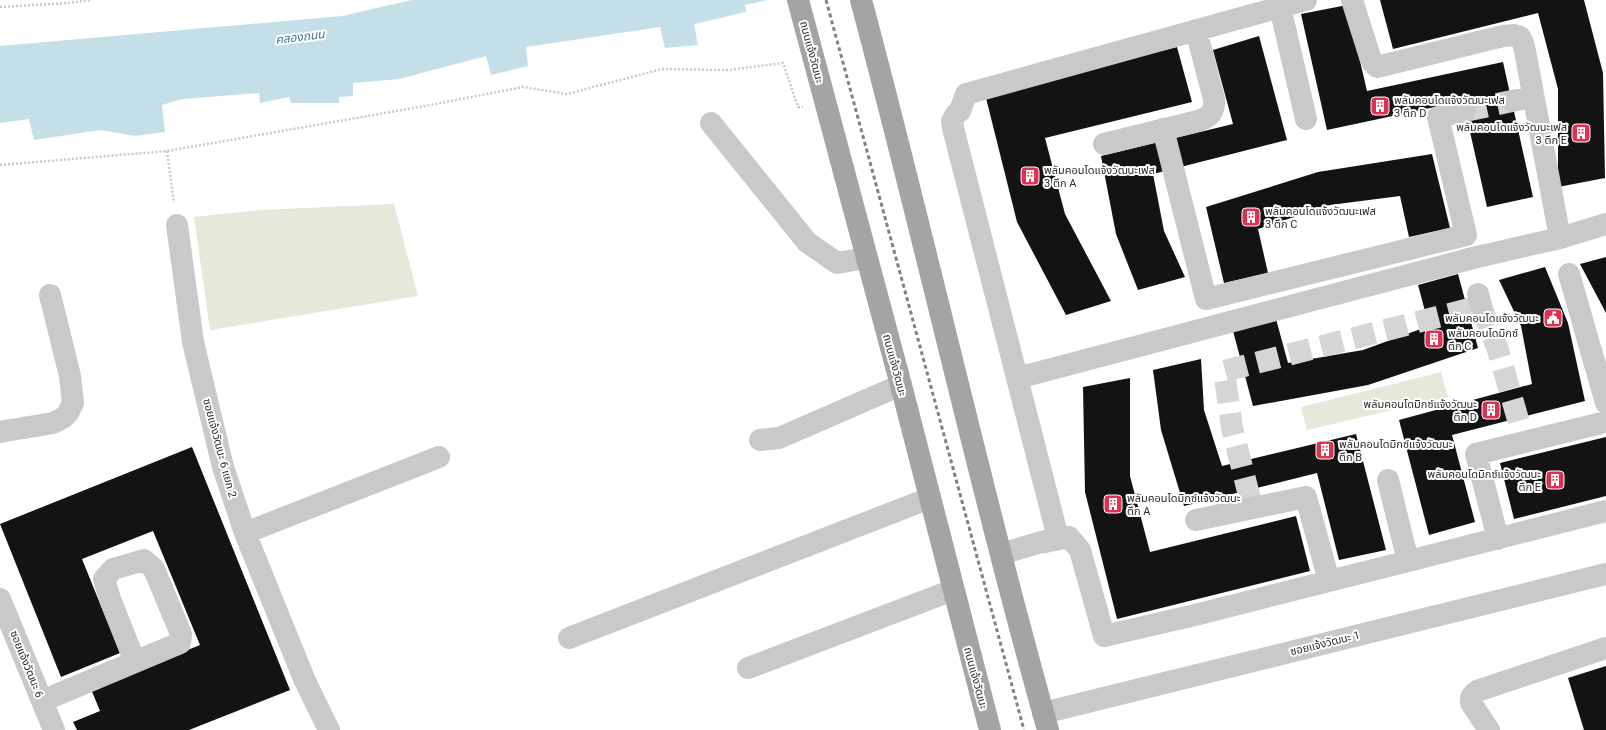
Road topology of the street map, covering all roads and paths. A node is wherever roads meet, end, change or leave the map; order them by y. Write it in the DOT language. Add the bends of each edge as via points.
graph roads {
  1 [pos="91,0"];
  2 [pos="798,0"];
  3 [pos="860,0"];
  4 [pos="1306,0"];
  5 [pos="1352,0"];
  6 [pos="0,7"];
  7 [pos="1280,7"];
  8 [pos="1196,30"];
  9 [pos="828,111"];
  10 [pos="1465,111"];
  11 [pos="1306,119"];
  12 [pos="711,123"];
  13 [pos="1163,130"];
  14 [pos="1104,144"];
  15 [pos="167,151"];
  16 [pos="0,165"];
  17 [pos="1606,224"];
  18 [pos="177,225"];
  19 [pos="1560,238"];
  20 [pos="866,258"];
  21 [pos="1569,274"];
  22 [pos="50,295"];
  23 [pos="1017,378"];
  24 [pos="901,386"];
  25 [pos="1606,403"];
  26 [pos="1606,422"];
  27 [pos="0,432"];
  28 [pos="760,440"];
  29 [pos="439,457"];
  30 [pos="1388,480"];
  31 [pos="930,498"];
  32 [pos="1606,512"];
  33 [pos="1196,520"];
  34 [pos="245,533"];
  35 [pos="1498,539"];
  36 [pos="1045,542"];
  37 [pos="1001,554"];
  38 [pos="1408,561"];
  39 [pos="1606,574"];
  40 [pos="1329,581"];
  41 [pos="953,590"];
  42 [pos="0,599"];
  43 [pos="569,638"];
  44 [pos="1606,648"];
  45 [pos="135,662"];
  46 [pos="748,668"];
  47 [pos="42,701"];
  48 [pos="1046,721"];
  49 [pos="54,730"];
  50 [pos="328,730"];
  51 [pos="990,730"];
  52 [pos="1488,730"];
  1 -- 6 [label="path"];
  2 -- 9 [label="main road, ถนนแจ้งวัฒนะ"];
  3 -- 37 [label="main road"];
  4 -- 7 [label="street"];
  5 -- 19 [label="street" via="1370,57 1377,67 1503,36 1520,37 1523,43 1522,99"];
  7 -- 8 [label="street"];
  7 -- 11 [label="street"];
  8 -- 13 [label="street" via="1214,107 1208,118"];
  8 -- 23 [label="street" via="966,94 960,111 952,121"];
  9 -- 15 [label="path" via="798,107 783,64 730,70 662,69 568,94 523,87"];
  9 -- 20 [label="main road, ถนนแจ้งวัฒนะ"];
  10 -- 13 [label="street" via="1438,117 1466,235 1206,299"];
  12 -- 20 [label="street" via="807,242 836,263"];
  13 -- 14 [label="street"];
  15 -- 16 [label="path"];
  15 -- 18 [label="path"];
  17 -- 19 [label="street"];
  18 -- 34 [label="street, ซอยแจ้งวัฒนะ 6 แยก 2" via="193,342 223,467"];
  19 -- 23 [label="street" via="1473,258"];
  20 -- 24 [label="main road, ถนนแจ้งวัฒนะ"];
  21 -- 25 [label="street"];
  22 -- 27 [label="street" via="70,376 73,403 63,418 53,423"];
  23 -- 36 [label="street" via="1055,522 1056,536"];
  24 -- 28 [label="street" via="779,438"];
  24 -- 31 [label="main road, ถนนแจ้งวัฒนะ"];
  26 -- 35 [label="street" via="1522,437 1476,454"];
  29 -- 34 [label="street"];
  30 -- 38 [label="street"];
  31 -- 41 [label="main road, ถนนแจ้งวัฒนะ"];
  31 -- 43 [label="street"];
  32 -- 35 [label="street"];
  33 -- 40 [label="street" via="1251,504 1306,497"];
  34 -- 50 [label="street, ซอยแจ้งวัฒนะ 6 แยก 2" via="305,681"];
  35 -- 38 [label="street"];
  36 -- 37 [label="street"];
  36 -- 40 [label="street" via="1069,537 1080,550 1104,636"];
  37 -- 48 [label="main road"];
  38 -- 40 [label="street"];
  39 -- 48 [label="street, ซอยแจ้งวัฒนะ 1"];
  41 -- 46 [label="street"];
  41 -- 51 [label="main road, ถนนแจ้งวัฒนะ"];
  42 -- 47 [label="street, ซอยแจ้งวัฒนะ 6"];
  44 -- 52 [label="street" via="1477,691 1472,695 1471,703"];
  45 -- 47 [label="street"];
  47 -- 49 [label="street, ซอยแจ้งวัฒนะ 6"];
}
